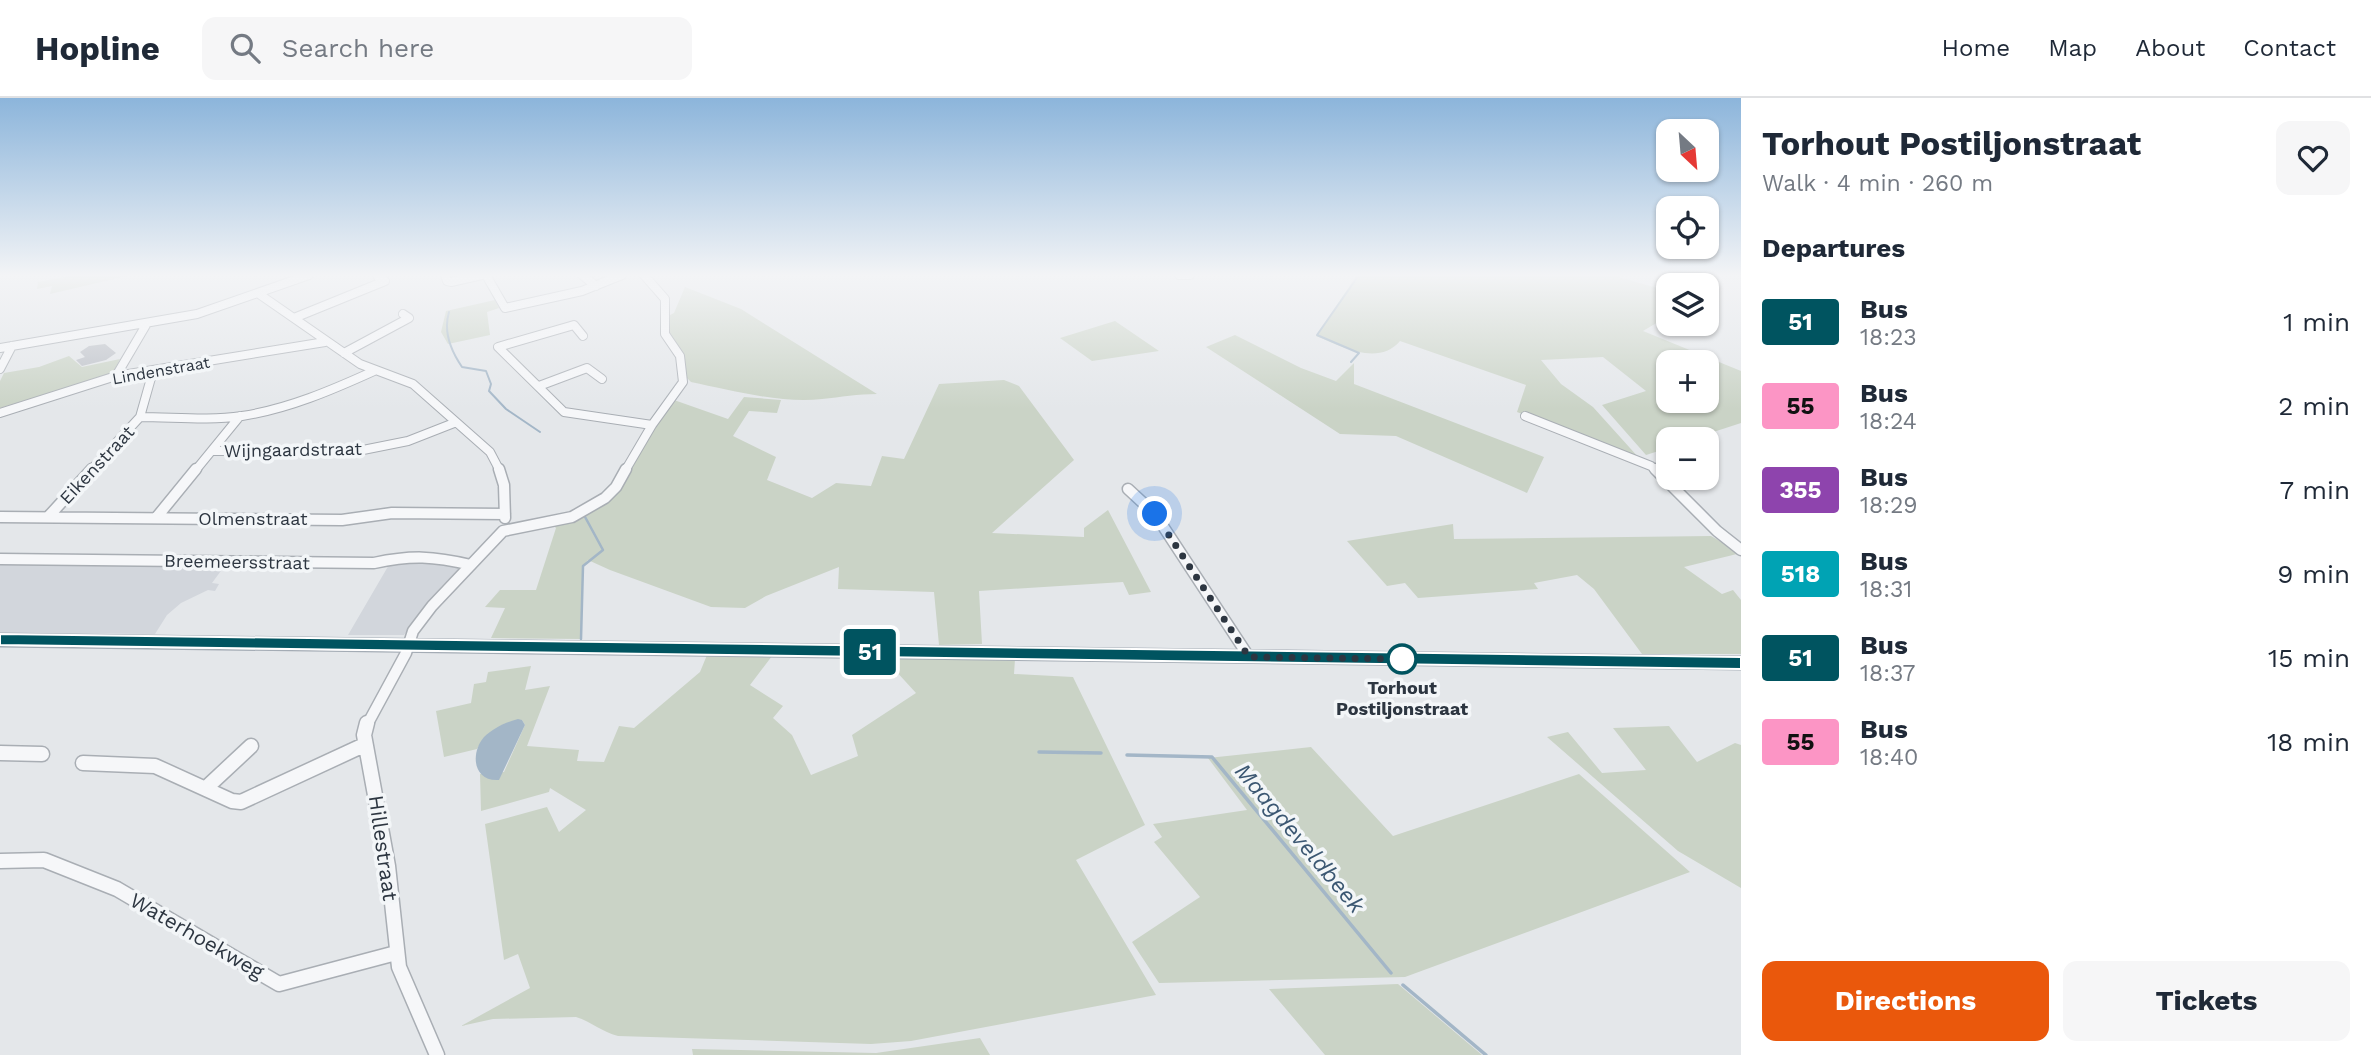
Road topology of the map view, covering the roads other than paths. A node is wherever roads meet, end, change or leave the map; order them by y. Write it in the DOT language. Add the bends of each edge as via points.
graph roads {
  1 [pos="170,320"];
  2 [pos="296,320"];
  3 [pos="406,320"];
  4 [pos="665,320"];
  5 [pos="146,325"];
  6 [pos="583,336"];
  7 [pos="325,342"];
  8 [pos="12,346"];
  9 [pos="0,348"];
  10 [pos="344,353"];
  11 [pos="0,369"];
  12 [pos="153,370"];
  13 [pos="374,372"];
  14 [pos="116,376"];
  15 [pos="602,379"];
  16 [pos="539,386"];
  17 [pos="0,414"];
  18 [pos="240,416"];
  19 [pos="1525,416"];
  20 [pos="140,417"];
  21 [pos="454,422"];
  22 [pos="652,425"];
  23 [pos="212,451"];
  24 [pos="1128,489"];
  25 [pos="505,514"];
  26 [pos="0,517"];
  27 [pos="48,517"];
  28 [pos="156,518"];
  29 [pos="503,531"];
  30 [pos="1741,550"];
  31 [pos="0,559"];
  32 [pos="471,565"];
  33 [pos="0,640"];
  34 [pos="410,646"];
  35 [pos="1249,657"];
  36 [pos="1741,663"];
  37 [pos="364,745"];
  38 [pos="251,746"];
  39 [pos="0,753"];
  40 [pos="42,754"];
  41 [pos="83,763"];
  42 [pos="206,788"];
  43 [pos="0,861"];
  44 [pos="396,953"];
  45 [pos="437,1055"];
  1 -- 5 [label="street"];
  2 -- 7 [label="street"];
  3 -- 10 [label="street"];
  4 -- 22 [label="street" via="665,334 680,356 683,382"];
  5 -- 8 [label="street"];
  5 -- 14 [label="street"];
  6 -- 16 [label="street" via="574,325 498,347"];
  7 -- 10 [label="street"];
  7 -- 12 [label="street, Lindenstraat"];
  8 -- 9 [label="street"];
  8 -- 11 [label="street"];
  10 -- 13 [label="street"];
  12 -- 14 [label="street, Lindenstraat"];
  12 -- 20 [label="street, Eikenstraat"];
  13 -- 18 [label="street" via="296,402"];
  13 -- 21 [label="street" via="413,384"];
  14 -- 17 [label="street, Lindenstraat"];
  15 -- 16 [label="street" via="587,368"];
  16 -- 22 [label="street" via="564,412"];
  18 -- 20 [label="street"];
  18 -- 23 [label="street"];
  19 -- 30 [label="street" via="1651,466 1719,536"];
  20 -- 27 [label="street, Eikenstraat"];
  21 -- 23 [label="street, Wijngaardstraat" via="408,440 358,451"];
  21 -- 25 [label="street" via="489,452 500,471"];
  22 -- 29 [label="street" via="616,487 593,507 572,517"];
  23 -- 28 [label="street"];
  24 -- 35 [label="street" via="1155,514"];
  25 -- 28 [label="street, Olmenstraat" via="392,513 342,520"];
  25 -- 29 [label="street"];
  26 -- 27 [label="street, Olmenstraat"];
  27 -- 28 [label="street, Olmenstraat"];
  29 -- 32 [label="street, Hillestraat"];
  31 -- 32 [label="street, Breemeersstraat" via="374,563 435,556"];
  32 -- 34 [label="street, Hillestraat" via="413,631"];
  33 -- 34 [label="main road"];
  34 -- 35 [label="main road"];
  34 -- 37 [label="street, Hillestraat" via="367,723"];
  35 -- 36 [label="main road"];
  37 -- 42 [label="street" via="241,802"];
  37 -- 44 [label="street, Hillestraat" via="386,853"];
  38 -- 42 [label="street"];
  39 -- 40 [label="street"];
  41 -- 42 [label="street" via="155,766"];
  43 -- 44 [label="street, Waterhoekweg" via="44,860 117,889 279,984"];
  44 -- 45 [label="street, Hillestraat"];
}
